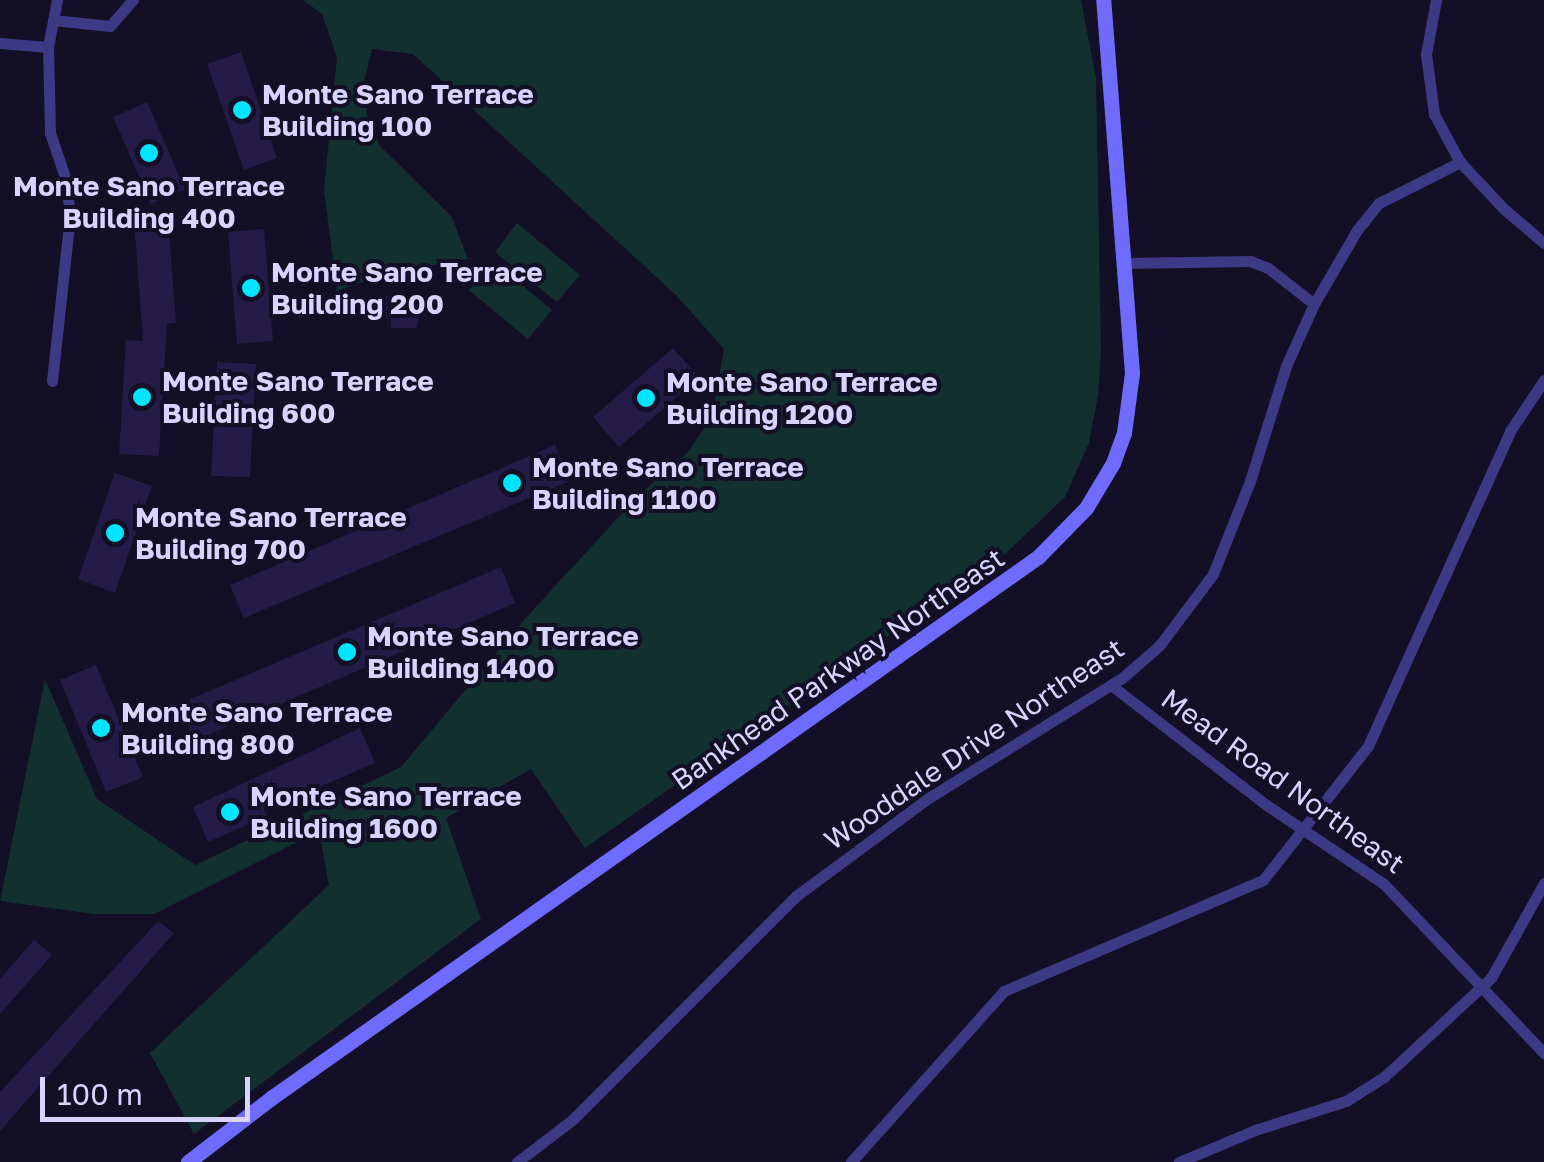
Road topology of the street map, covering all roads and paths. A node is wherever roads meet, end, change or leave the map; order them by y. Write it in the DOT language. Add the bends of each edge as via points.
graph roads {
  1 [pos="57,0"];
  2 [pos="133,0"];
  3 [pos="1103,0"];
  4 [pos="1436,0"];
  5 [pos="53,20"];
  6 [pos="0,43"];
  7 [pos="48,47"];
  8 [pos="1460,162"];
  9 [pos="1544,243"];
  10 [pos="1126,264"];
  11 [pos="1314,304"];
  12 [pos="1544,380"];
  13 [pos="52,381"];
  14 [pos="1111,685"];
  15 [pos="1304,831"];
  16 [pos="1544,883"];
  17 [pos="1482,987"];
  18 [pos="1544,1053"];
  19 [pos="188,1162"];
  20 [pos="517,1162"];
  21 [pos="851,1162"];
  22 [pos="1179,1162"];
  1 -- 5 [label="street"];
  2 -- 5 [label="street" via="110,26"];
  3 -- 10 [label="street, Bankhead Parkway Northeast"];
  4 -- 8 [label="street" via="1427,88"];
  5 -- 7 [label="street"];
  6 -- 7 [label="street"];
  7 -- 13 [label="street" via="50,132 70,215"];
  8 -- 9 [label="street"];
  8 -- 11 [label="street, Wooddale Drive Northeast" via="1379,203"];
  10 -- 11 [label="street" via="1250,261"];
  10 -- 19 [label="street, Bankhead Parkway Northeast" via="1132,372 1124,433 1102,483 1066,531"];
  11 -- 14 [label="street, Wooddale Drive Northeast" via="1213,574 1159,646"];
  12 -- 15 [label="street" via="1510,431 1386,714"];
  14 -- 15 [label="street, Mead Road Northeast"];
  14 -- 20 [label="street, Wooddale Drive Northeast" via="930,797 796,896 572,1120"];
  15 -- 17 [label="street, Mead Road Northeast" via="1400,898"];
  15 -- 21 [label="street" via="1263,880 1004,992"];
  16 -- 17 [label="street"];
  17 -- 18 [label="street, Mead Road Northeast"];
  17 -- 22 [label="street" via="1369,1088"];
}
